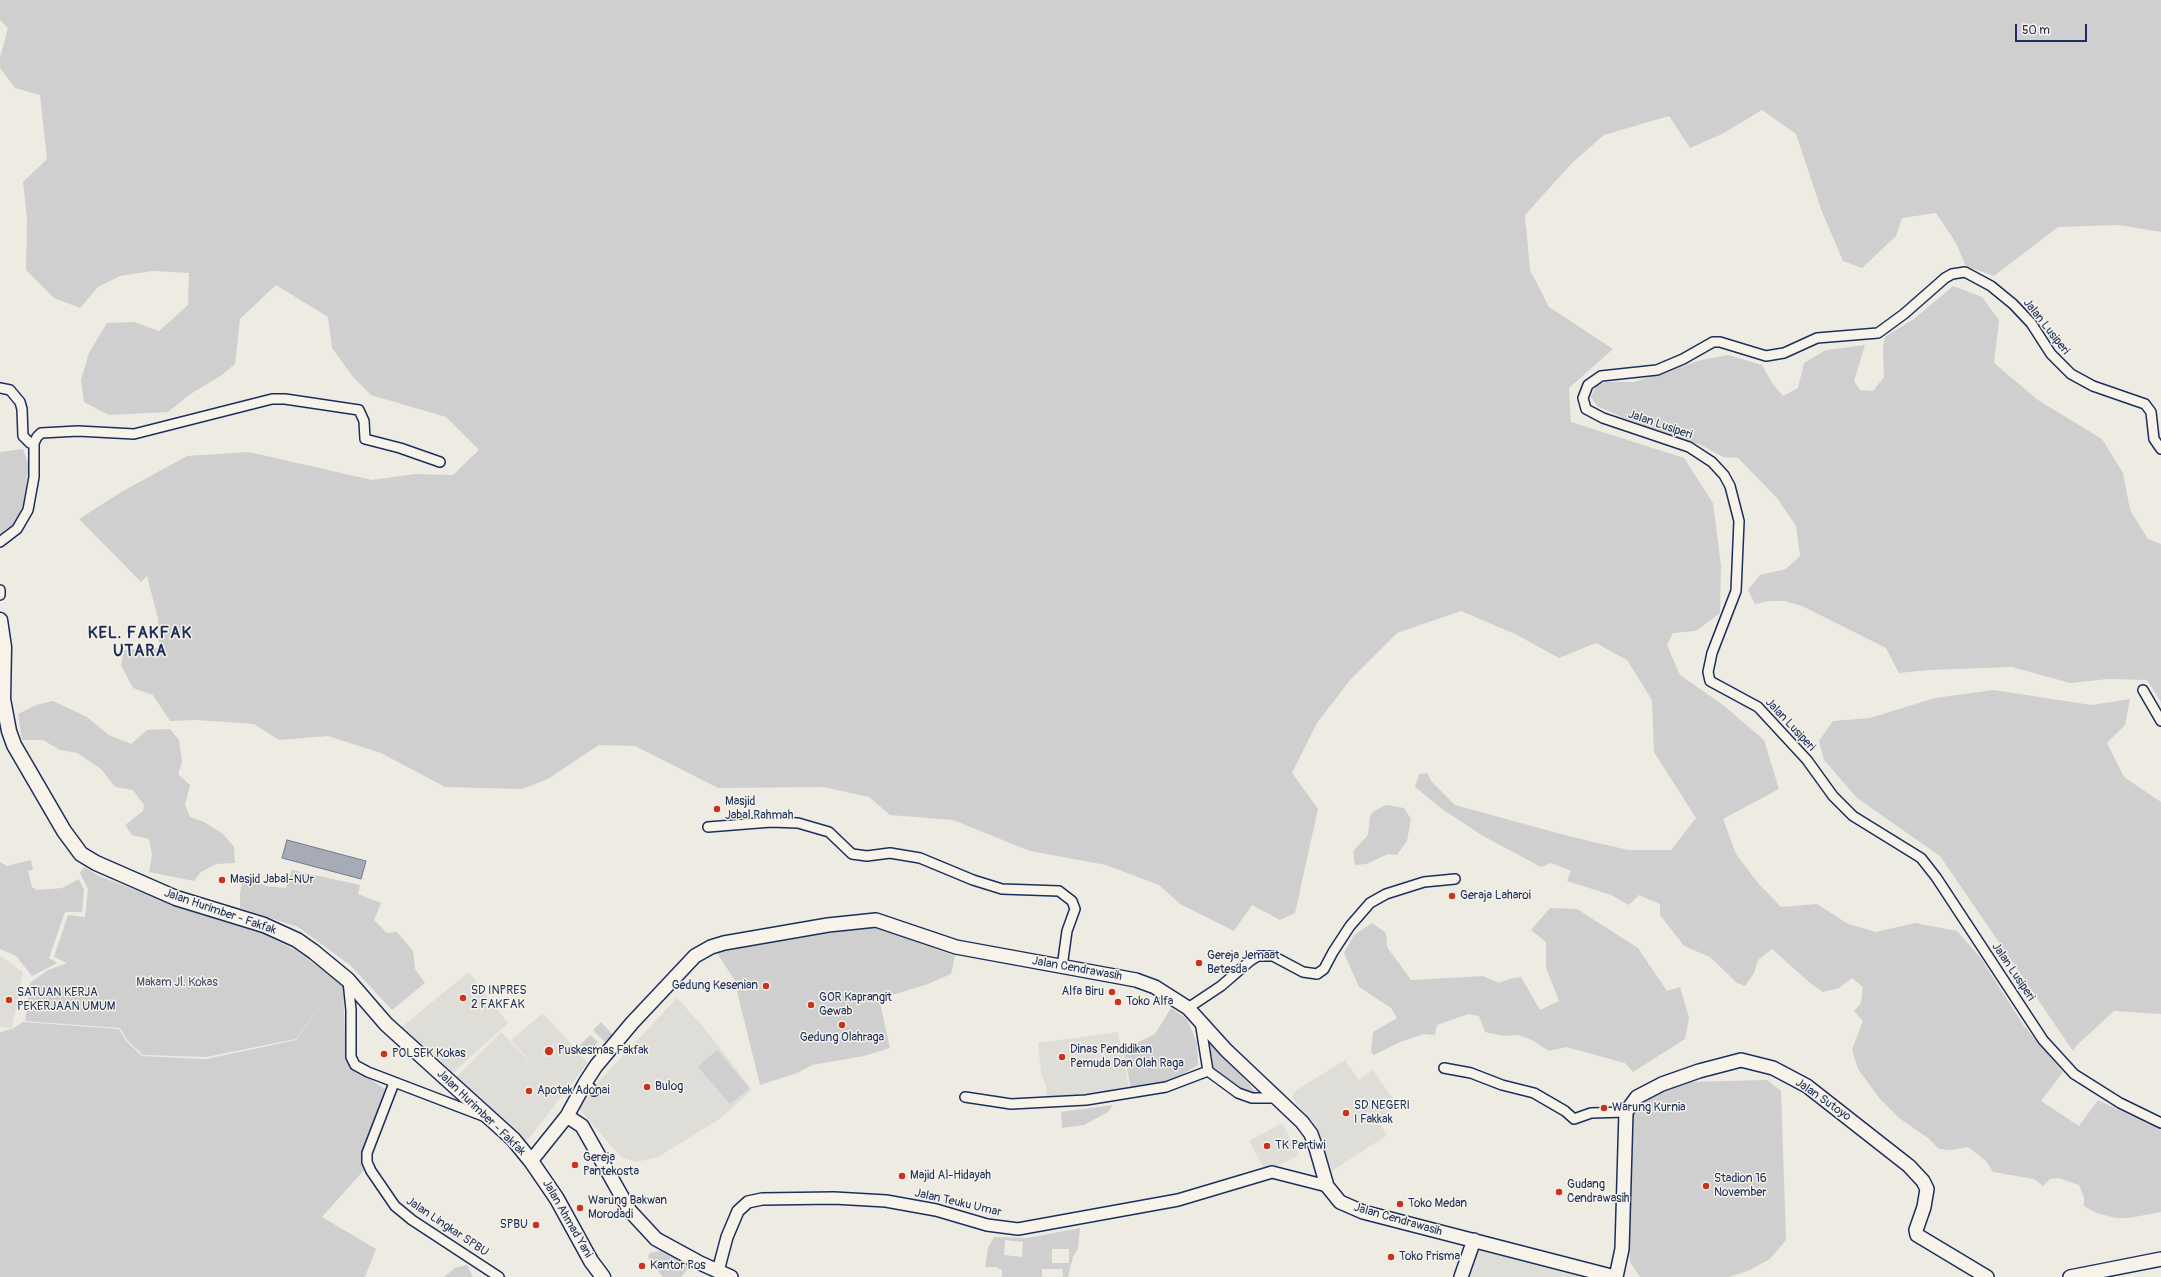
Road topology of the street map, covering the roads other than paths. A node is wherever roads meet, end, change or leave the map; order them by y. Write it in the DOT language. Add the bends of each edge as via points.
graph roads {
  1 [pos="0,388"];
  2 [pos="34,444"];
  3 [pos="2161,449"];
  4 [pos="440,462"];
  5 [pos="0,542"];
  6 [pos="0,590"];
  7 [pos="0,595"];
  8 [pos="0,620"];
  9 [pos="2143,690"];
  10 [pos="2161,721"];
  11 [pos="708,827"];
  12 [pos="1455,879"];
  13 [pos="1062,967"];
  14 [pos="348,980"];
  15 [pos="1188,1008"];
  16 [pos="1200,1021"];
  17 [pos="1444,1068"];
  18 [pos="1208,1071"];
  19 [pos="394,1083"];
  20 [pos="965,1097"];
  21 [pos="1277,1098"];
  22 [pos="1626,1112"];
  23 [pos="568,1116"];
  24 [pos="490,1118"];
  25 [pos="2161,1123"];
  26 [pos="531,1161"];
  27 [pos="1327,1186"];
  28 [pos="1474,1240"];
  29 [pos="2161,1259"];
  30 [pos="718,1271"];
  31 [pos="499,1277"];
  32 [pos="603,1277"];
  33 [pos="731,1277"];
  34 [pos="1461,1277"];
  35 [pos="1616,1277"];
  36 [pos="1987,1277"];
  37 [pos="2070,1277"];
  1 -- 2 [label="street" via="10,390 20,402 23,436"];
  2 -- 4 [label="street" via="41,433 78,431 134,434 279,399 359,410 364,421 365,439"];
  2 -- 5 [label="street" via="34,476 30,504 21,523"];
  3 -- 25 [label="street, Jalan Lusiperi" via="2154,439 2152,416 2145,404 2093,386 2071,374 2050,354 2031,323 2013,304 1991,286 1965,272 1948,276 1904,314 1878,332 1817,338 1784,353 1766,356 1713,342 1657,370 1601,376 1588,385 1583,398 1586,409 1604,418 1689,447 1712,462 1730,486 1739,521 1736,591 1712,653 1708,672 1710,681 1758,707 1807,760 1833,796 1853,816 1921,858 2043,1040 2074,1074 2120,1103"];
  6 -- 7 [label="street"];
  8 -- 14 [label="main road, Jalan Hurimber - Fakfak" via="4,647 3,699 9,731 68,838 81,854 102,866 176,898 264,925 297,940"];
  9 -- 10 [label="street"];
  11 -- 13 [label="street" via="771,822 798,823 829,832 852,854 867,856 890,853 920,858 1002,889 1059,891 1072,901 1075,909 1067,931"];
  12 -- 15 [label="street" via="1424,882 1370,903 1318,974 1302,972 1273,956 1258,956 1221,986"];
  13 -- 15 [label="main road, Jalan Cendrawasih" via="1136,980 1160,989"];
  13 -- 23 [label="main road, Jalan Cendrawasih" via="956,947 876,920 828,925 724,943 695,956 632,1023"];
  14 -- 19 [label="street" via="351,1056 359,1068"];
  14 -- 24 [label="main road, Jalan Hurimber - Fakfak" via="386,1024"];
  15 -- 16 [label="main road, Jalan Cendrawasih"];
  16 -- 18 [label="street"];
  16 -- 21 [label="main road, Jalan Cendrawasih" via="1226,1050"];
  17 -- 22 [label="street" via="1471,1073 1502,1085 1534,1093 1574,1119 1591,1113"];
  18 -- 20 [label="street" via="1160,1088 1086,1100 1011,1104"];
  18 -- 21 [label="street" via="1238,1093 1252,1098"];
  19 -- 24 [label="street"];
  19 -- 31 [label="street, Jalan Lingkar SPBU" via="367,1153 371,1171 395,1206"];
  21 -- 27 [label="main road, Jalan Cendrawasih" via="1311,1134"];
  22 -- 35 [label="main road" via="1622,1249"];
  22 -- 36 [label="main road, Jalan Sutoyo" via="1632,1101 1643,1093 1699,1071 1741,1060 1773,1068 1807,1086 1914,1170 1927,1190 1917,1234"];
  23 -- 26 [label="main road, Jalan Cendrawasih"];
  23 -- 30 [label="main road" via="579,1123 586,1133 618,1193 642,1224 656,1238"];
  24 -- 26 [label="main road, Jalan Hurimber - Fakfak" via="513,1139"];
  26 -- 32 [label="main road, Jalan Ahmad Yani" via="557,1199 591,1261"];
  27 -- 28 [label="main road, Jalan Cendrawasih" via="1340,1202 1364,1212"];
  27 -- 30 [label="street, Jalan Teuku Umar" via="1269,1172 1178,1200 1018,1228 987,1225 936,1210 886,1201 834,1198 762,1199 748,1202 738,1211 727,1236"];
  28 -- 34 [label="main road"];
  28 -- 35 [label="main road, Jalan Cendrawasih"];
  29 -- 37 [label="main road"];
  30 -- 33 [label="main road"];
}
